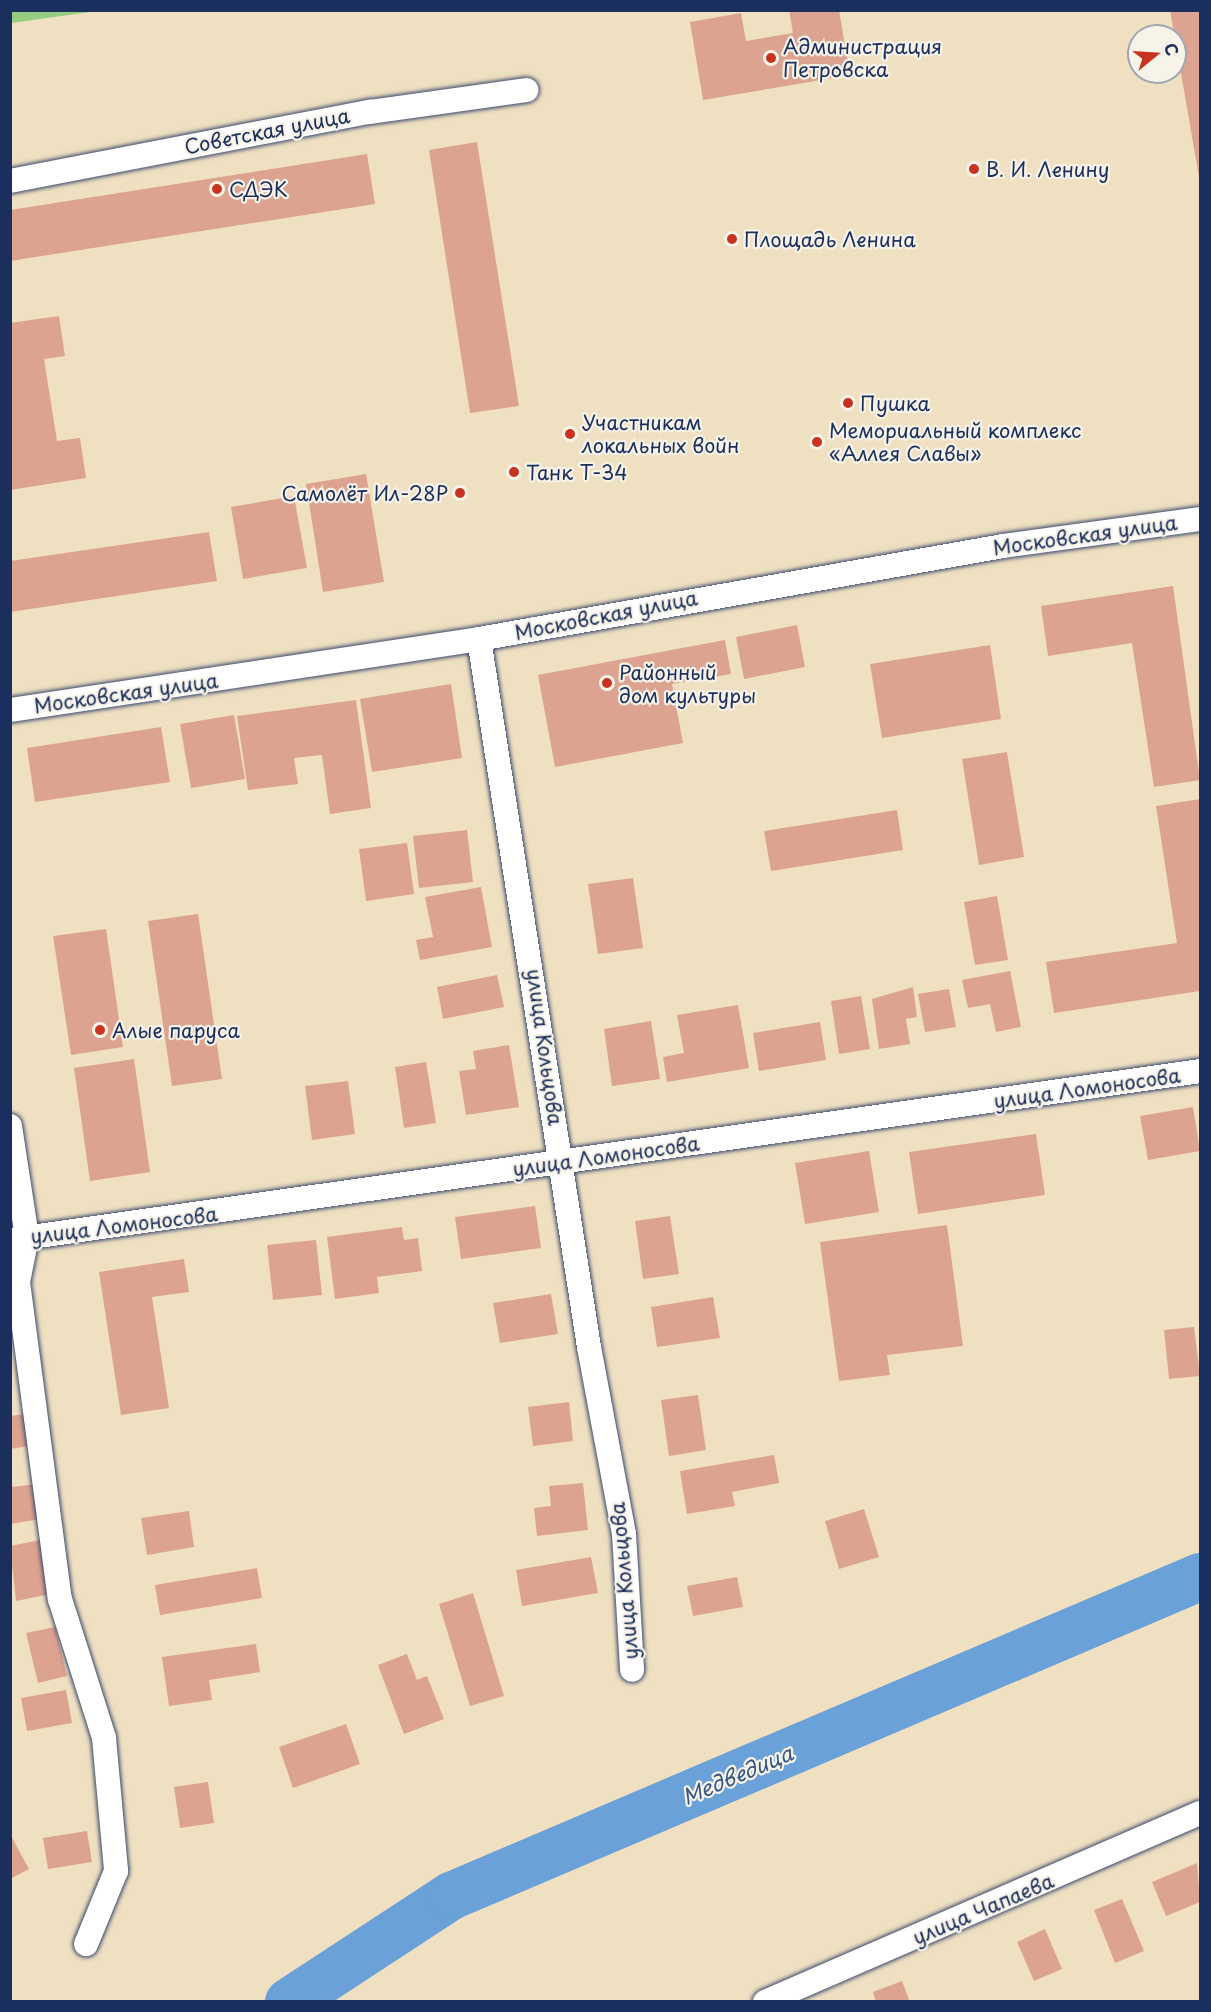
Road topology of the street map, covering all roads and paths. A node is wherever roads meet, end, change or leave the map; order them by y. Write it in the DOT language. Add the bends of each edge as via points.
graph roads {
  1 [pos="526,90"];
  2 [pos="10,181"];
  3 [pos="1200,519"];
  4 [pos="479,639"];
  5 [pos="10,710"];
  6 [pos="1200,1071"];
  7 [pos="10,1126"];
  8 [pos="562,1160"];
  9 [pos="19,1239"];
  10 [pos="632,1670"];
  11 [pos="1200,1813"];
  12 [pos="86,1944"];
  13 [pos="765,2001"];
  1 -- 2 [label="street, Советская улица" via="370,111"];
  3 -- 4 [label="street, Московская улица" via="806,578"];
  4 -- 5 [label="street, Московская улица"];
  4 -- 8 [label="street, улица Кольцова"];
  6 -- 8 [label="street, улица Ломоносова"];
  7 -- 9 [label="street"];
  8 -- 9 [label="street, улица Ломоносова"];
  8 -- 10 [label="street, улица Кольцова" via="624,1534"];
  9 -- 12 [label="street" via="18,1282 60,1599 104,1738 116,1871"];
  11 -- 13 [label="street, улица Чапаева"];
}
